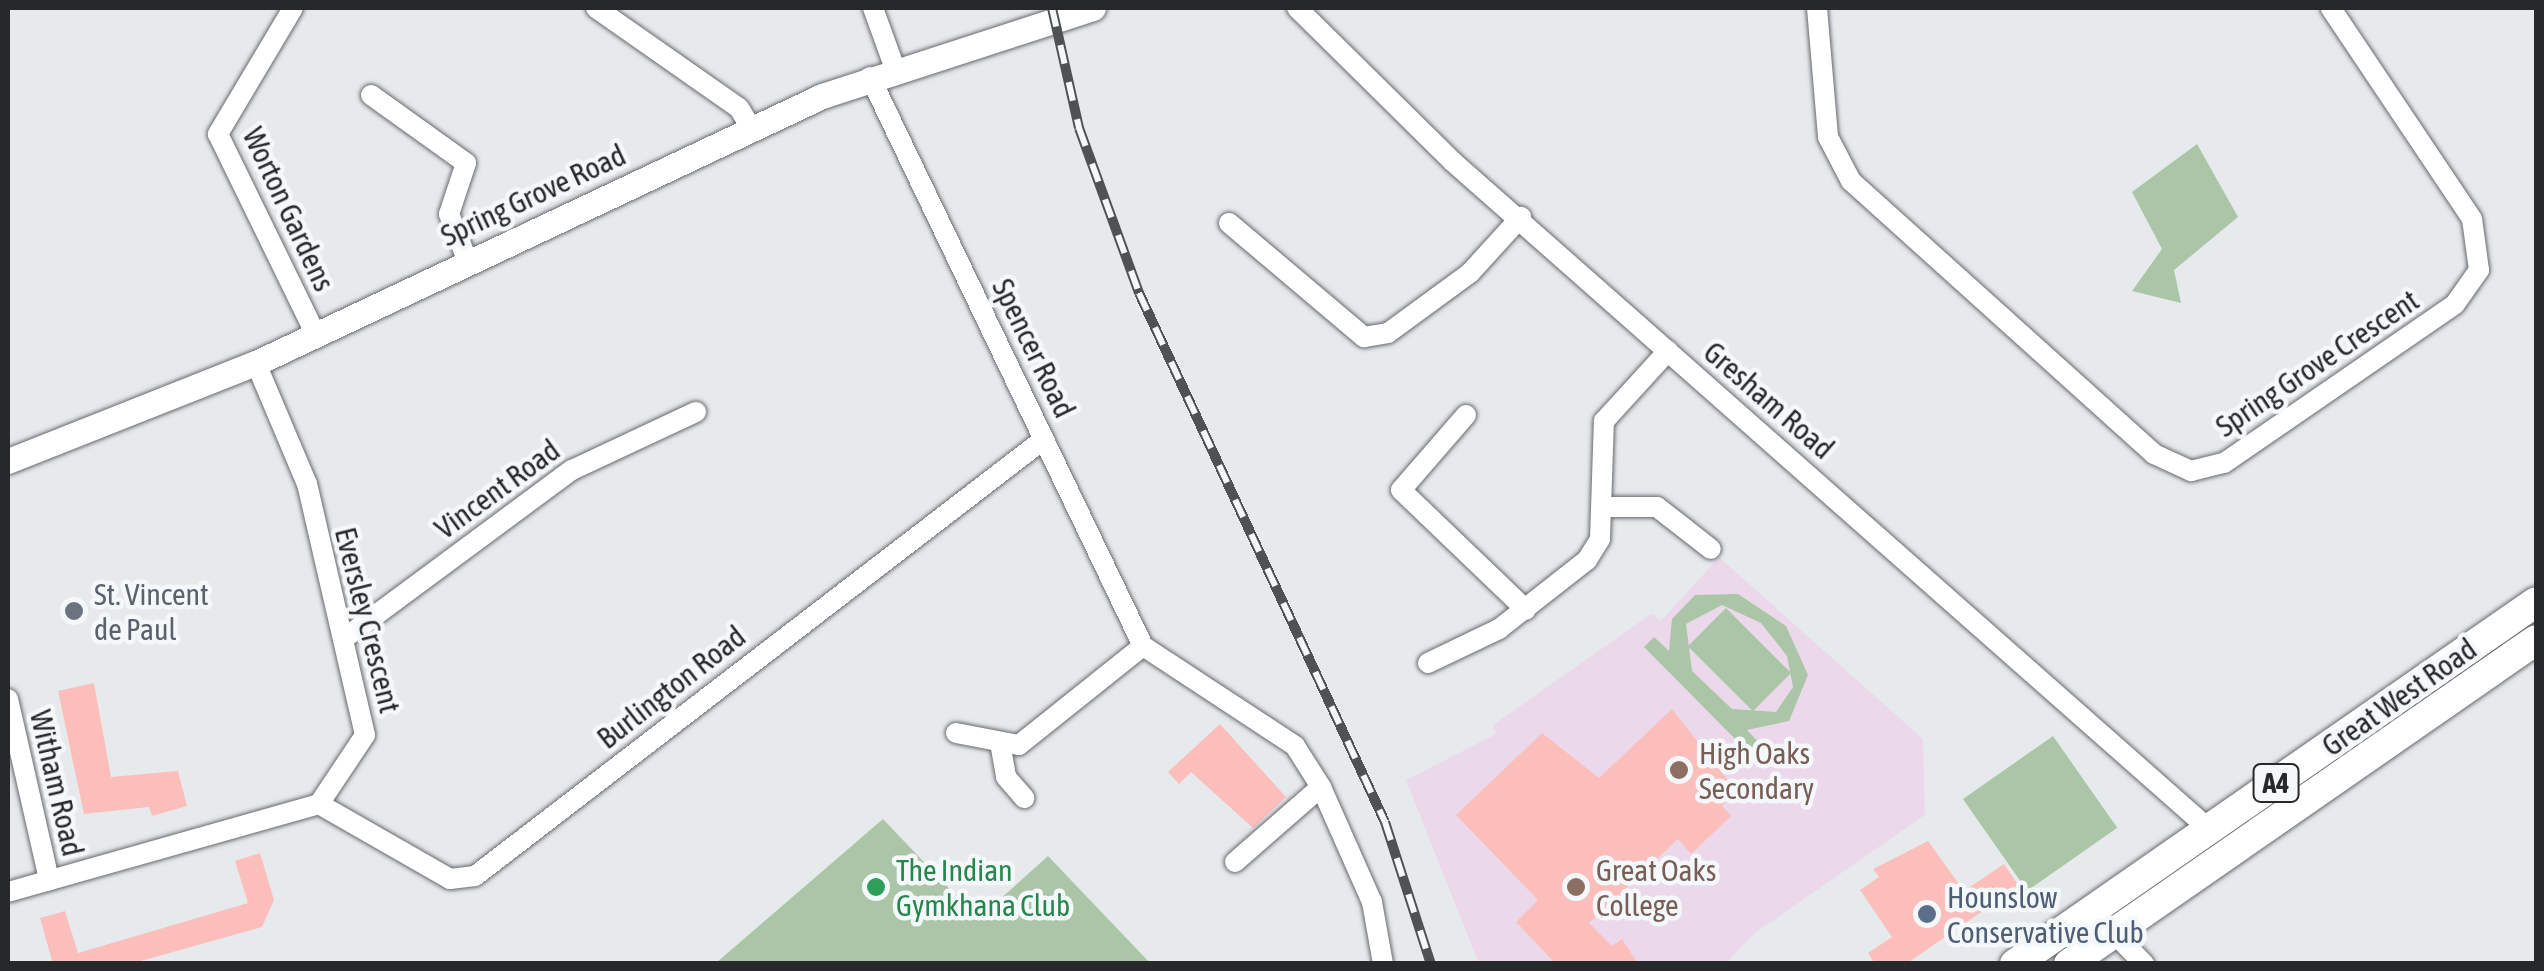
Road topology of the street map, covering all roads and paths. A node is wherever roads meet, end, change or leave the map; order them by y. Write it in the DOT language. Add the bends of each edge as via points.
graph roads {
  1 [pos="294,8"];
  2 [pos="596,8"];
  3 [pos="873,8"];
  4 [pos="1093,8"];
  5 [pos="1297,8"];
  6 [pos="1818,8"];
  7 [pos="2331,8"];
  8 [pos="882,71"];
  9 [pos="371,94"];
  10 [pos="751,128"];
  11 [pos="1521,217"];
  12 [pos="1229,223"];
  13 [pos="468,262"];
  14 [pos="316,335"];
  15 [pos="1668,351"];
  16 [pos="256,363"];
  17 [pos="696,412"];
  18 [pos="1466,415"];
  19 [pos="1044,439"];
  20 [pos="8,461"];
  21 [pos="1604,507"];
  22 [pos="1711,549"];
  23 [pos="2536,602"];
  24 [pos="1526,610"];
  25 [pos="346,637"];
  26 [pos="2536,640"];
  27 [pos="1143,646"];
  28 [pos="1428,663"];
  29 [pos="8,698"];
  30 [pos="956,733"];
  31 [pos="1000,748"];
  32 [pos="1321,786"];
  33 [pos="1024,798"];
  34 [pos="320,804"];
  35 [pos="2209,829"];
  36 [pos="1236,862"];
  37 [pos="49,880"];
  38 [pos="8,892"];
  39 [pos="2114,932"];
  40 [pos="1384,964"];
  41 [pos="2015,964"];
  42 [pos="2069,964"];
  43 [pos="2144,964"];
  1 -- 14 [label="street, Worton Gardens" via="218,134"];
  2 -- 10 [label="street" via="739,108"];
  3 -- 8 [label="street, Spencer Road"];
  4 -- 8 [label="main road, Spring Grove Road"];
  5 -- 11 [label="street, Gresham Road"];
  6 -- 7 [label="street, Spring Grove Crescent" via="1828,137 1851,181 2154,454 2192,471 2224,462 2455,304 2479,270 2472,219"];
  8 -- 10 [label="main road, Spring Grove Road"];
  8 -- 19 [label="street, Spencer Road"];
  9 -- 13 [label="street" via="466,163 449,214"];
  10 -- 13 [label="main road, Spring Grove Road"];
  11 -- 12 [label="street" via="1470,272 1388,333 1364,338"];
  11 -- 15 [label="street, Gresham Road"];
  13 -- 14 [label="main road, Spring Grove Road"];
  14 -- 16 [label="main road, Spring Grove Road"];
  15 -- 21 [label="street" via="1604,421"];
  15 -- 35 [label="street, Gresham Road"];
  16 -- 20 [label="main road, Spring Grove Road"];
  16 -- 25 [label="street, Eversley Crescent" via="291,433"];
  17 -- 25 [label="street, Vincent Road" via="572,470"];
  18 -- 24 [label="street" via="1400,490"];
  19 -- 27 [label="street, Spencer Road"];
  19 -- 34 [label="street, Burlington Road" via="474,876 450,878"];
  21 -- 22 [label="street" via="1657,507"];
  21 -- 24 [label="street" via="1587,560"];
  23 -- 35 [label="highway, Great West Road / A4"];
  24 -- 28 [label="street"];
  25 -- 34 [label="street, Eversley Crescent" via="365,736"];
  26 -- 39 [label="highway, Great West Road / A4"];
  27 -- 31 [label="street" via="1035,737"];
  27 -- 32 [label="street" via="1295,746"];
  29 -- 37 [label="street, Witham Road"];
  30 -- 31 [label="street"];
  31 -- 33 [label="street" via="1006,777"];
  32 -- 36 [label="street"];
  32 -- 40 [label="street" via="1372,902"];
  34 -- 37 [label="street"];
  35 -- 41 [label="highway, Great West Road / A4"];
  37 -- 38 [label="street"];
  39 -- 42 [label="highway, Great West Road / A4"];
  39 -- 43 [label="street"];
}
